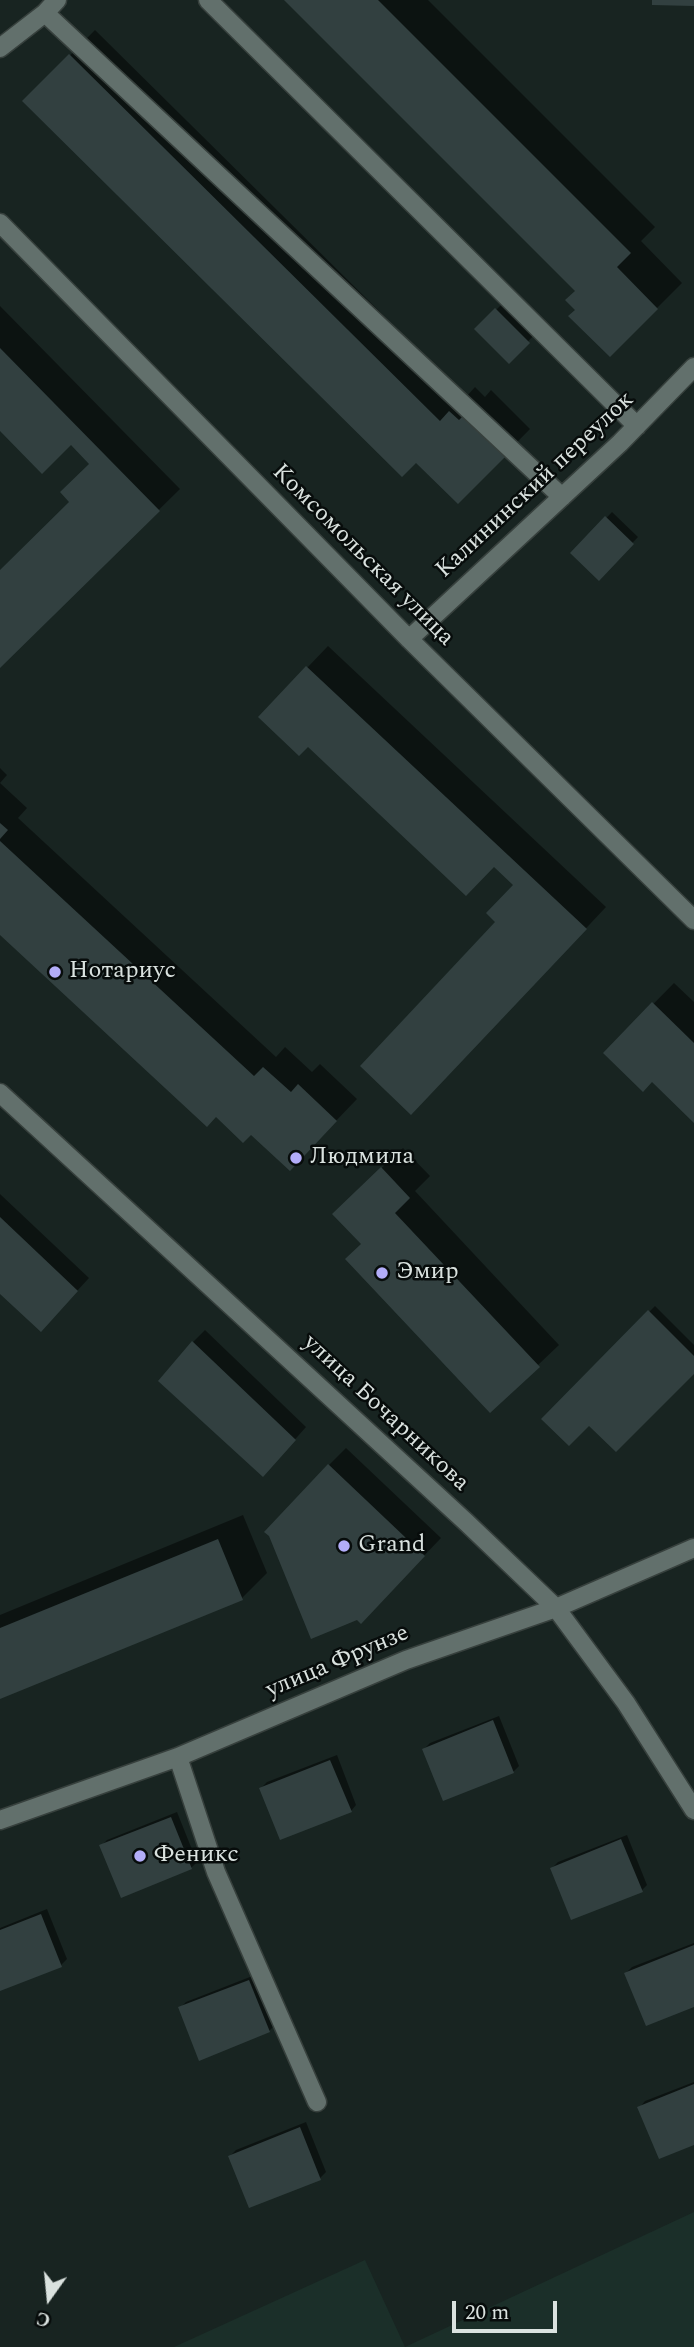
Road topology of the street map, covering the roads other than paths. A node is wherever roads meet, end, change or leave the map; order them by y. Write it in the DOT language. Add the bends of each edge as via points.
graph roads {
  1 [pos="208,0"];
  2 [pos="51,6"];
  3 [pos="0,48"];
  4 [pos="0,223"];
  5 [pos="694,367"];
  6 [pos="637,426"];
  7 [pos="562,497"];
  8 [pos="409,639"];
  9 [pos="694,920"];
  10 [pos="0,1093"];
  11 [pos="694,1548"];
  12 [pos="556,1608"];
  13 [pos="178,1757"];
  14 [pos="694,1810"];
  15 [pos="0,1820"];
  16 [pos="317,2102"];
  1 -- 6 [label="street"];
  2 -- 3 [label="street"];
  2 -- 7 [label="street"];
  4 -- 8 [label="street, Комсомольская улица"];
  5 -- 6 [label="street, Калининский переулок"];
  6 -- 7 [label="street, Калининский переулок"];
  7 -- 8 [label="street, Калининский переулок"];
  8 -- 9 [label="street, Комсомольская улица"];
  10 -- 12 [label="street, улица Бочарникова"];
  11 -- 12 [label="street, улица Фрунзе"];
  12 -- 13 [label="street, улица Фрунзе" via="406,1660"];
  12 -- 14 [label="street, улица Бочарникова" via="626,1703"];
  13 -- 15 [label="street, улица Фрунзе"];
  13 -- 16 [label="street" via="216,1872"];
}
